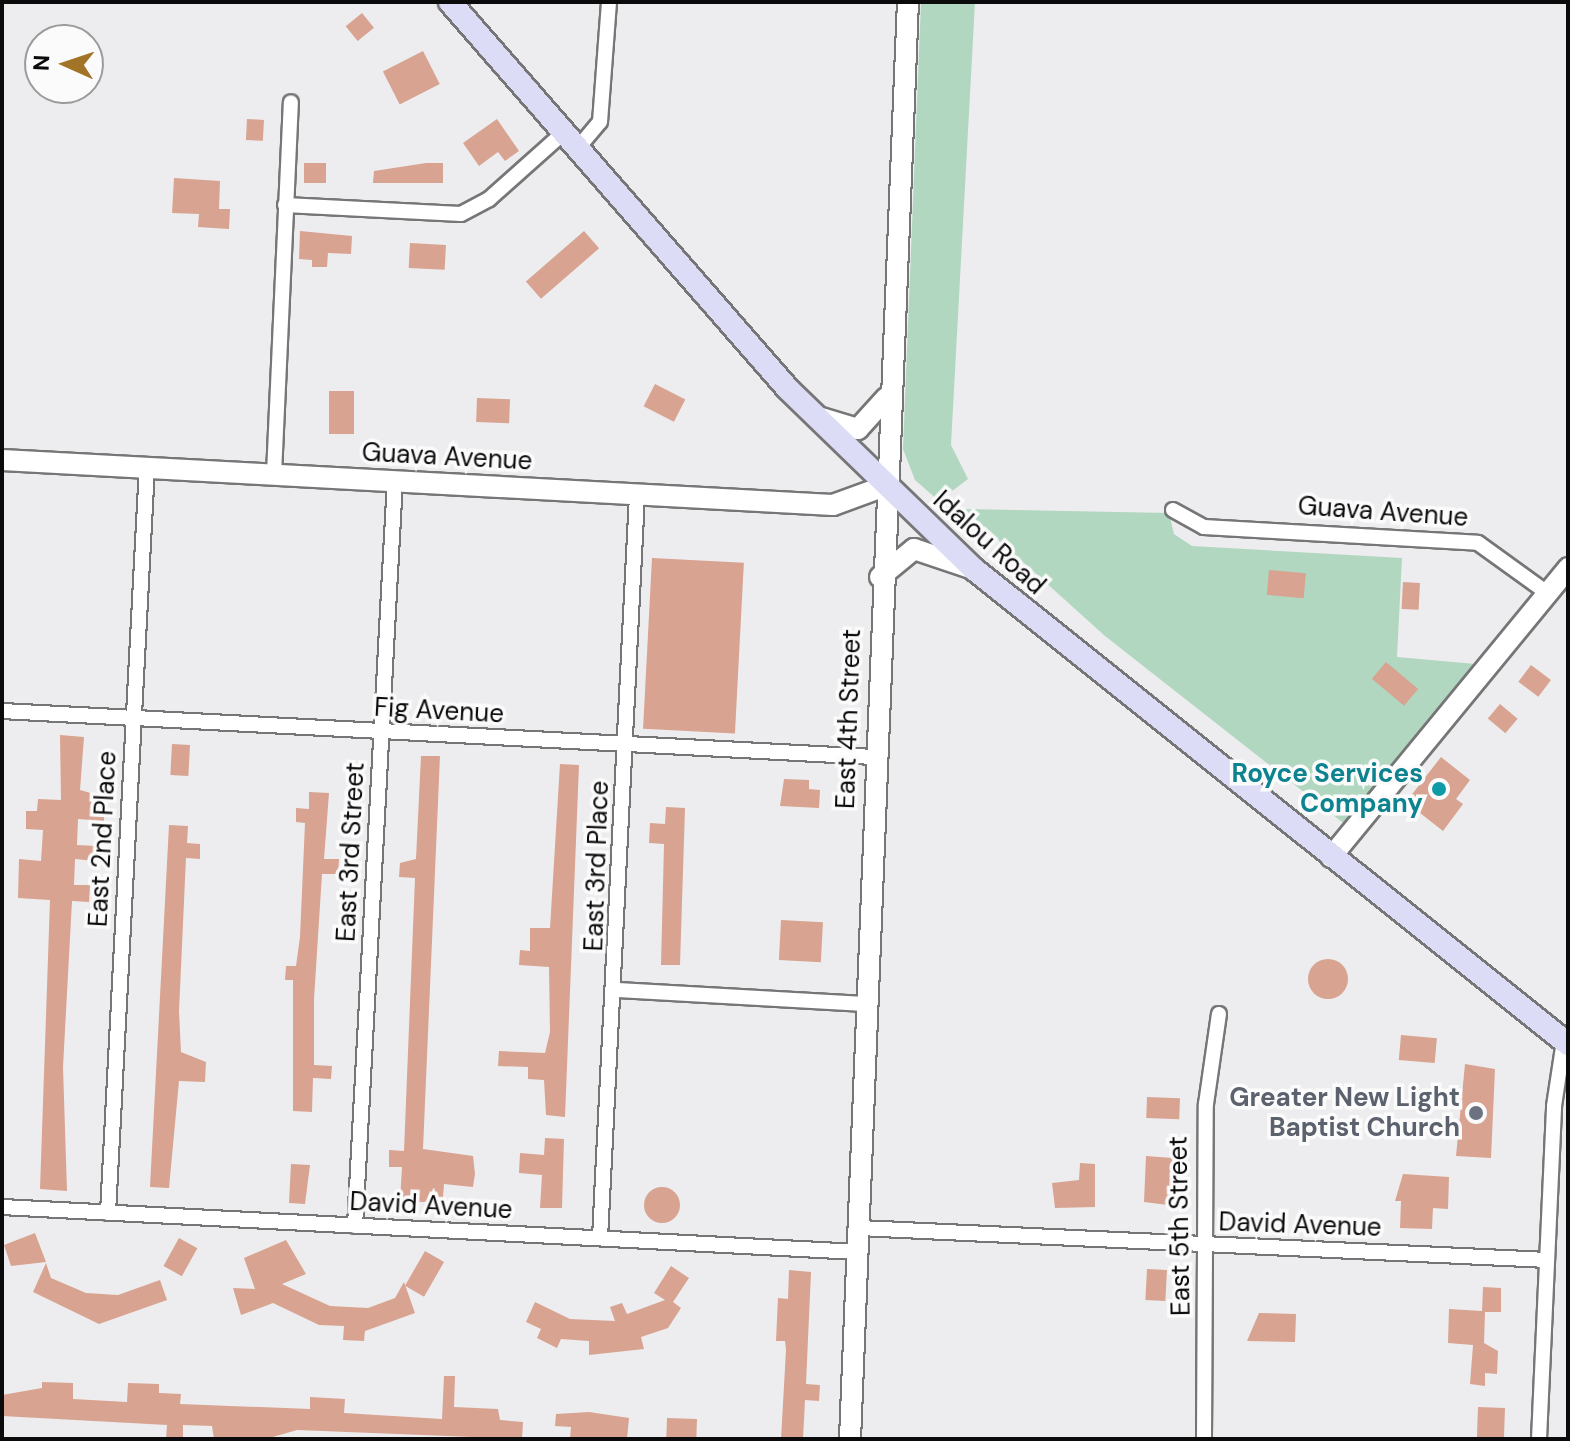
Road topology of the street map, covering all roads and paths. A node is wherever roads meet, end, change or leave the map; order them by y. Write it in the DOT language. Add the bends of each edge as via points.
graph roads {
  1 [pos="450,2"];
  2 [pos="609,2"];
  3 [pos="908,2"];
  4 [pos="291,102"];
  5 [pos="570,142"];
  6 [pos="285,205"];
  7 [pos="888,395"];
  8 [pos="814,415"];
  9 [pos="2,460"];
  10 [pos="147,467"];
  11 [pos="274,474"];
  12 [pos="395,480"];
  13 [pos="885,486"];
  14 [pos="637,496"];
  15 [pos="1173,510"];
  16 [pos="1568,568"];
  17 [pos="975,570"];
  18 [pos="880,577"];
  19 [pos="1546,592"];
  20 [pos="2,711"];
  21 [pos="133,718"];
  22 [pos="381,732"];
  23 [pos="626,745"];
  24 [pos="873,757"];
  25 [pos="1331,857"];
  26 [pos="616,990"];
  27 [pos="867,1004"];
  28 [pos="1219,1014"];
  29 [pos="1566,1043"];
  30 [pos="2,1207"];
  31 [pos="108,1213"];
  32 [pos="355,1226"];
  33 [pos="859,1228"];
  34 [pos="600,1238"];
  35 [pos="1205,1246"];
  36 [pos="858,1252"];
  37 [pos="1547,1260"];
  38 [pos="850,1439"];
  39 [pos="1204,1439"];
  40 [pos="1539,1439"];
  1 -- 5 [label="main road, Idalou Road"];
  2 -- 5 [label="street" via="600,122"];
  3 -- 7 [label="street, East 4th Street"];
  4 -- 6 [label="street"];
  5 -- 6 [label="street" via="461,214"];
  5 -- 8 [label="main road, Idalou Road"];
  6 -- 11 [label="street"];
  7 -- 8 [label="street" via="858,429"];
  7 -- 13 [label="street, East 4th Street"];
  8 -- 13 [label="main road, Idalou Road"];
  9 -- 10 [label="street, Guava Avenue"];
  10 -- 11 [label="street, Guava Avenue"];
  10 -- 21 [label="street, East 2nd Place"];
  11 -- 12 [label="street, Guava Avenue"];
  12 -- 14 [label="street, Guava Avenue"];
  12 -- 22 [label="street, East 3rd Street"];
  13 -- 14 [label="street, Guava Avenue" via="833,505"];
  13 -- 17 [label="main road, Idalou Road"];
  13 -- 18 [label="street, East 4th Street"];
  14 -- 23 [label="street, East 3rd Place"];
  15 -- 19 [label="street, Guava Avenue" via="1204,527 1478,543"];
  16 -- 19 [label="street"];
  17 -- 18 [label="street" via="914,549"];
  17 -- 25 [label="main road, Idalou Road"];
  18 -- 24 [label="street, East 4th Street"];
  19 -- 25 [label="street"];
  20 -- 21 [label="street, Fig Avenue"];
  21 -- 22 [label="street, Fig Avenue"];
  21 -- 31 [label="street, East 2nd Place"];
  22 -- 23 [label="street, Fig Avenue"];
  22 -- 32 [label="street, East 3rd Street"];
  23 -- 24 [label="street, Fig Avenue"];
  23 -- 26 [label="street, East 3rd Place"];
  24 -- 27 [label="street, East 4th Street"];
  25 -- 29 [label="main road, Idalou Road"];
  26 -- 27 [label="street"];
  26 -- 34 [label="street, East 3rd Place"];
  27 -- 33 [label="street, East 4th Street"];
  28 -- 35 [label="street, East 5th Street" via="1208,1070"];
  29 -- 37 [label="street"];
  30 -- 31 [label="street, David Avenue"];
  31 -- 32 [label="street, David Avenue"];
  32 -- 34 [label="street, David Avenue"];
  33 -- 35 [label="street, David Avenue"];
  33 -- 36 [label="street, East 4th Street"];
  34 -- 36 [label="street, David Avenue"];
  35 -- 37 [label="street, David Avenue"];
  35 -- 39 [label="street, East 5th Street"];
  36 -- 38 [label="street, East 4th Street"];
  37 -- 40 [label="street"];
}
